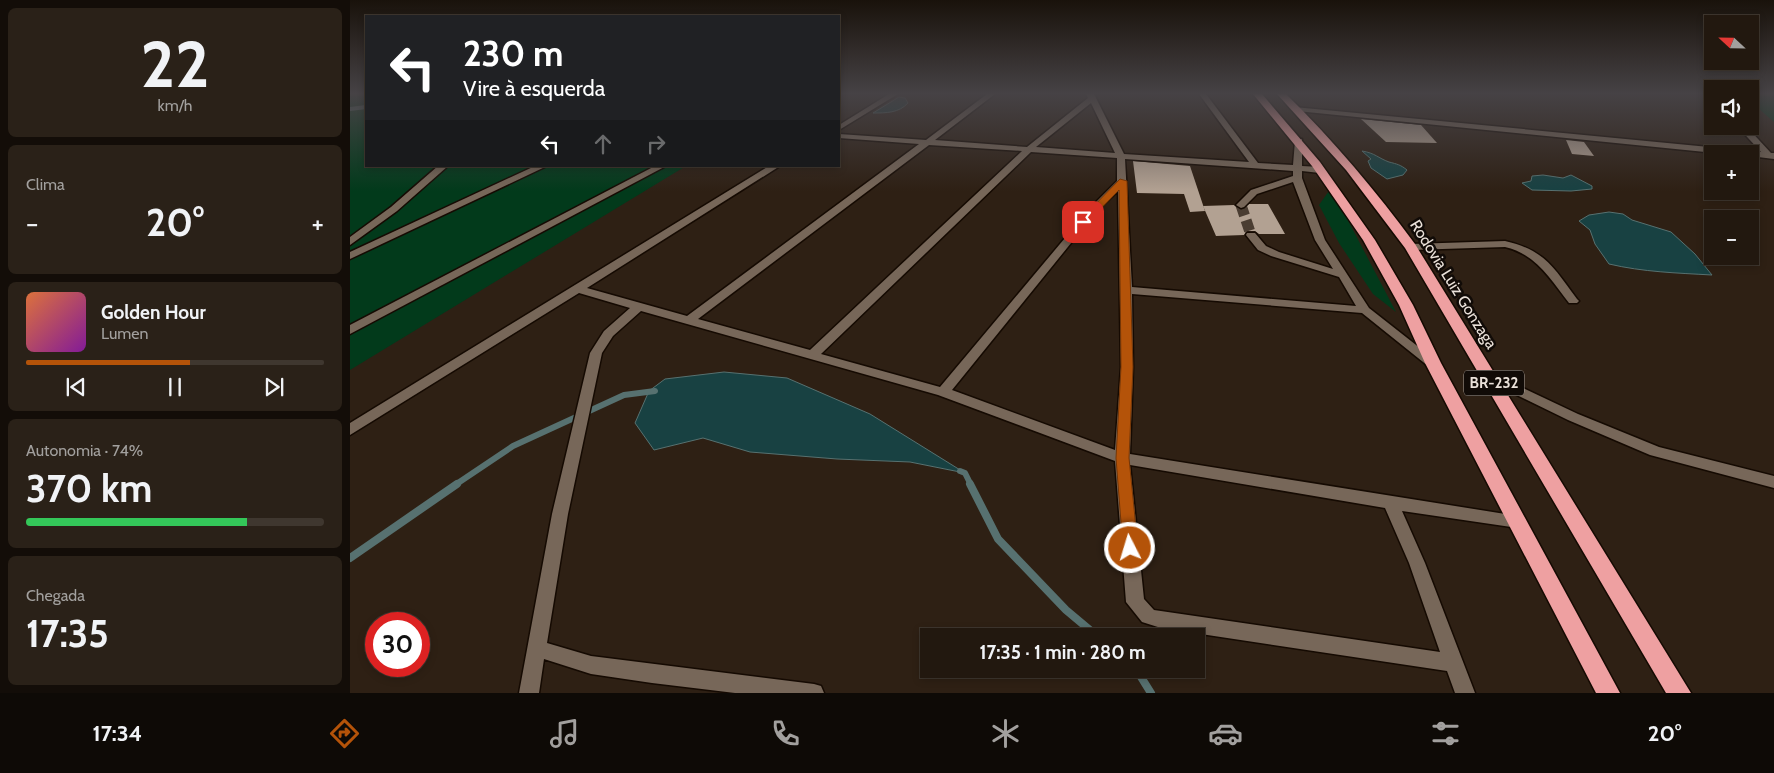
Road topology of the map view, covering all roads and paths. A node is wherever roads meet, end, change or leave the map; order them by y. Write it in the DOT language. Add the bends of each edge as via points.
graph roads {
  1 [pos="949,126"];
  2 [pos="1055,126"];
  3 [pos="1106,126"];
  4 [pos="1226,126"];
  5 [pos="1286,126"];
  6 [pos="1313,126"];
  7 [pos="1468,126"];
  8 [pos="1750,135"];
  9 [pos="840,136"];
  10 [pos="1299,141"];
  11 [pos="927,143"];
  12 [pos="1028,149"];
  13 [pos="1121,156"];
  14 [pos="1772,157"];
  15 [pos="1256,166"];
  16 [pos="443,167"];
  17 [pos="541,167"];
  18 [pos="660,167"];
  19 [pos="774,167"];
  20 [pos="1320,170"];
  21 [pos="1298,173"];
  22 [pos="1123,181"];
  23 [pos="1240,205"];
  24 [pos="1251,235"];
  25 [pos="350,242"];
  26 [pos="1411,247"];
  27 [pos="350,256"];
  28 [pos="1342,275"];
  29 [pos="577,289"];
  30 [pos="1126,290"];
  31 [pos="1573,301"];
  32 [pos="638,307"];
  33 [pos="1365,310"];
  34 [pos="688,321"];
  35 [pos="350,330"];
  36 [pos="811,356"];
  37 [pos="1434,363"];
  38 [pos="1489,376"];
  39 [pos="943,392"];
  40 [pos="350,430"];
  41 [pos="1122,458"];
  42 [pos="1774,482"];
  43 [pos="1392,503"];
  44 [pos="1518,522"];
  45 [pos="536,648"];
  46 [pos="1455,663"];
  47 [pos="530,693"];
  48 [pos="814,693"];
  49 [pos="1465,693"];
  50 [pos="1608,693"];
  51 [pos="1678,693"];
  1 -- 11 [label="street"];
  2 -- 12 [label="street"];
  3 -- 13 [label="street"];
  4 -- 15 [label="street"];
  5 -- 10 [label="highway, BR-232"];
  6 -- 26 [label="highway, Rodovia Luiz Gonzaga / BR-232" via="1368,187"];
  7 -- 14 [label="street"];
  8 -- 14 [label="street"];
  9 -- 11 [label="street"];
  10 -- 20 [label="highway, BR-232"];
  10 -- 21 [label="street"];
  11 -- 12 [label="street"];
  11 -- 34 [label="street"];
  12 -- 13 [label="street"];
  12 -- 36 [label="street"];
  13 -- 15 [label="street"];
  13 -- 22 [label="street"];
  15 -- 21 [label="street"];
  16 -- 25 [label="street"];
  17 -- 27 [label="street"];
  18 -- 35 [label="street"];
  19 -- 29 [label="street"];
  20 -- 21 [label="street"];
  20 -- 37 [label="highway, BR-232" via="1369,240"];
  21 -- 23 [label="street" via="1254,192"];
  21 -- 28 [label="street" via="1300,190 1320,240"];
  22 -- 30 [label="street"];
  22 -- 39 [label="street" via="1094,209"];
  24 -- 28 [label="street" via="1262,248 1274,254"];
  26 -- 31 [label="street" via="1520,246 1538,257"];
  26 -- 38 [label="highway, Rodovia Luiz Gonzaga / BR-232"];
  28 -- 33 [label="street"];
  29 -- 32 [label="street"];
  29 -- 40 [label="street"];
  30 -- 33 [label="street"];
  30 -- 41 [label="street" via="1127,367"];
  32 -- 34 [label="street"];
  32 -- 45 [label="street" via="608,334 596,353 560,514"];
  33 -- 37 [label="street"];
  34 -- 36 [label="street"];
  36 -- 39 [label="street"];
  37 -- 44 [label="highway, BR-232"];
  38 -- 42 [label="street" via="1573,417 1655,451"];
  38 -- 51 [label="highway, Rodovia Luiz Gonzaga / BR-232"];
  39 -- 41 [label="street"];
  41 -- 43 [label="street"];
  41 -- 46 [label="street" via="1135,602 1148,616"];
  43 -- 44 [label="street"];
  43 -- 46 [label="street"];
  44 -- 50 [label="highway, BR-232"];
  45 -- 47 [label="street"];
  45 -- 48 [label="street" via="592,665"];
  46 -- 49 [label="street"];
}
